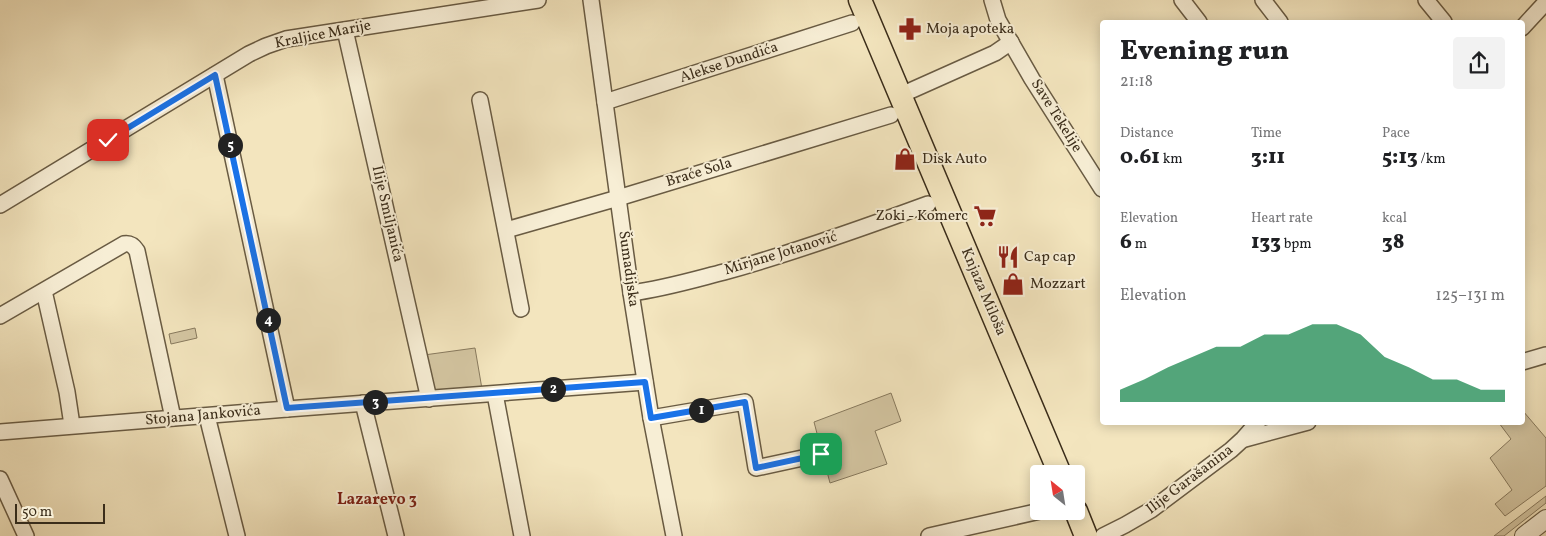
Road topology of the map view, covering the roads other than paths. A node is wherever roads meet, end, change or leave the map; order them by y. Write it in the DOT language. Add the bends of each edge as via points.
graph roads {
  1 [pos="538,0"];
  2 [pos="591,0"];
  3 [pos="860,0"];
  4 [pos="992,0"];
  5 [pos="1182,0"];
  6 [pos="1263,0"];
  7 [pos="1426,0"];
  8 [pos="1546,2"];
  9 [pos="1197,20"];
  10 [pos="1278,20"];
  11 [pos="1442,20"];
  12 [pos="852,23"];
  13 [pos="1525,25"];
  14 [pos="345,30"];
  15 [pos="1011,42"];
  16 [pos="215,75"];
  17 [pos="901,95"];
  18 [pos="480,100"];
  19 [pos="605,102"];
  20 [pos="891,115"];
  21 [pos="1100,186"];
  22 [pos="618,198"];
  23 [pos="928,204"];
  24 [pos="0,205"];
  25 [pos="506,230"];
  26 [pos="44,291"];
  27 [pos="631,293"];
  28 [pos="521,309"];
  29 [pos="0,316"];
  30 [pos="1546,355"];
  31 [pos="1525,361"];
  32 [pos="645,382"];
  33 [pos="495,394"];
  34 [pos="429,399"];
  35 [pos="363,403"];
  36 [pos="287,408"];
  37 [pos="207,416"];
  38 [pos="173,418"];
  39 [pos="651,418"];
  40 [pos="72,425"];
  41 [pos="1256,425"];
  42 [pos="1297,425"];
  43 [pos="0,432"];
  44 [pos="1243,439"];
  45 [pos="821,454"];
  46 [pos="1056,465"];
  47 [pos="0,479"];
  48 [pos="1030,513"];
  49 [pos="1546,519"];
  50 [pos="1080,520"];
  51 [pos="26,536"];
  52 [pos="237,536"];
  53 [pos="396,536"];
  54 [pos="522,536"];
  55 [pos="674,536"];
  56 [pos="929,536"];
  57 [pos="1086,536"];
  58 [pos="1103,536"];
  59 [pos="1524,536"];
  1 -- 14 [label="street, Kraljice Marije"];
  2 -- 19 [label="street, Šumadijska"];
  3 -- 17 [label="main road, Knjaza Miloša"];
  4 -- 15 [label="street, Save Tekelije" via="998,20"];
  5 -- 9 [label="street"];
  6 -- 10 [label="street"];
  7 -- 11 [label="street"];
  8 -- 13 [label="street"];
  12 -- 19 [label="street, Alekse Dundića"];
  14 -- 16 [label="street, Kraljice Marije" via="277,42"];
  14 -- 34 [label="street, Ilije Smiljanića"];
  15 -- 17 [label="street" via="995,53"];
  15 -- 21 [label="street, Save Tekelije"];
  16 -- 24 [label="street, Kraljice Marije"];
  16 -- 36 [label="street"];
  17 -- 46 [label="main road, Knjaza Miloša"];
  18 -- 25 [label="street"];
  19 -- 22 [label="street, Šumadijska"];
  20 -- 22 [label="street, Braće Sola"];
  22 -- 25 [label="street, Braće Sola"];
  22 -- 27 [label="street, Šumadijska"];
  23 -- 27 [label="street, Mirjane Jotanović" via="742,267 670,287"];
  25 -- 28 [label="street"];
  26 -- 29 [label="street"];
  26 -- 38 [label="street" via="124,244 134,247"];
  26 -- 40 [label="street"];
  27 -- 32 [label="street, Šumadijska"];
  30 -- 31 [label="street"];
  32 -- 33 [label="street, Stojana Jankovića"];
  32 -- 39 [label="street, Šumadijska"];
  33 -- 34 [label="street, Stojana Jankovića"];
  33 -- 54 [label="street"];
  34 -- 35 [label="street, Stojana Jankovića"];
  35 -- 36 [label="street, Stojana Jankovića"];
  35 -- 53 [label="street"];
  36 -- 37 [label="street, Stojana Jankovića"];
  37 -- 38 [label="street, Stojana Jankovića"];
  37 -- 52 [label="street"];
  38 -- 40 [label="street, Stojana Jankovića"];
  39 -- 45 [label="street" via="745,402 756,468"];
  39 -- 55 [label="street, Šumadijska"];
  40 -- 43 [label="street, Stojana Jankovića"];
  41 -- 44 [label="street"];
  42 -- 44 [label="street, Ilije Garašanina"];
  44 -- 58 [label="street, Ilije Garašanina" via="1150,510"];
  47 -- 51 [label="street"];
  48 -- 56 [label="street"];
  49 -- 59 [label="street"];
  50 -- 57 [label="main road"];
}
